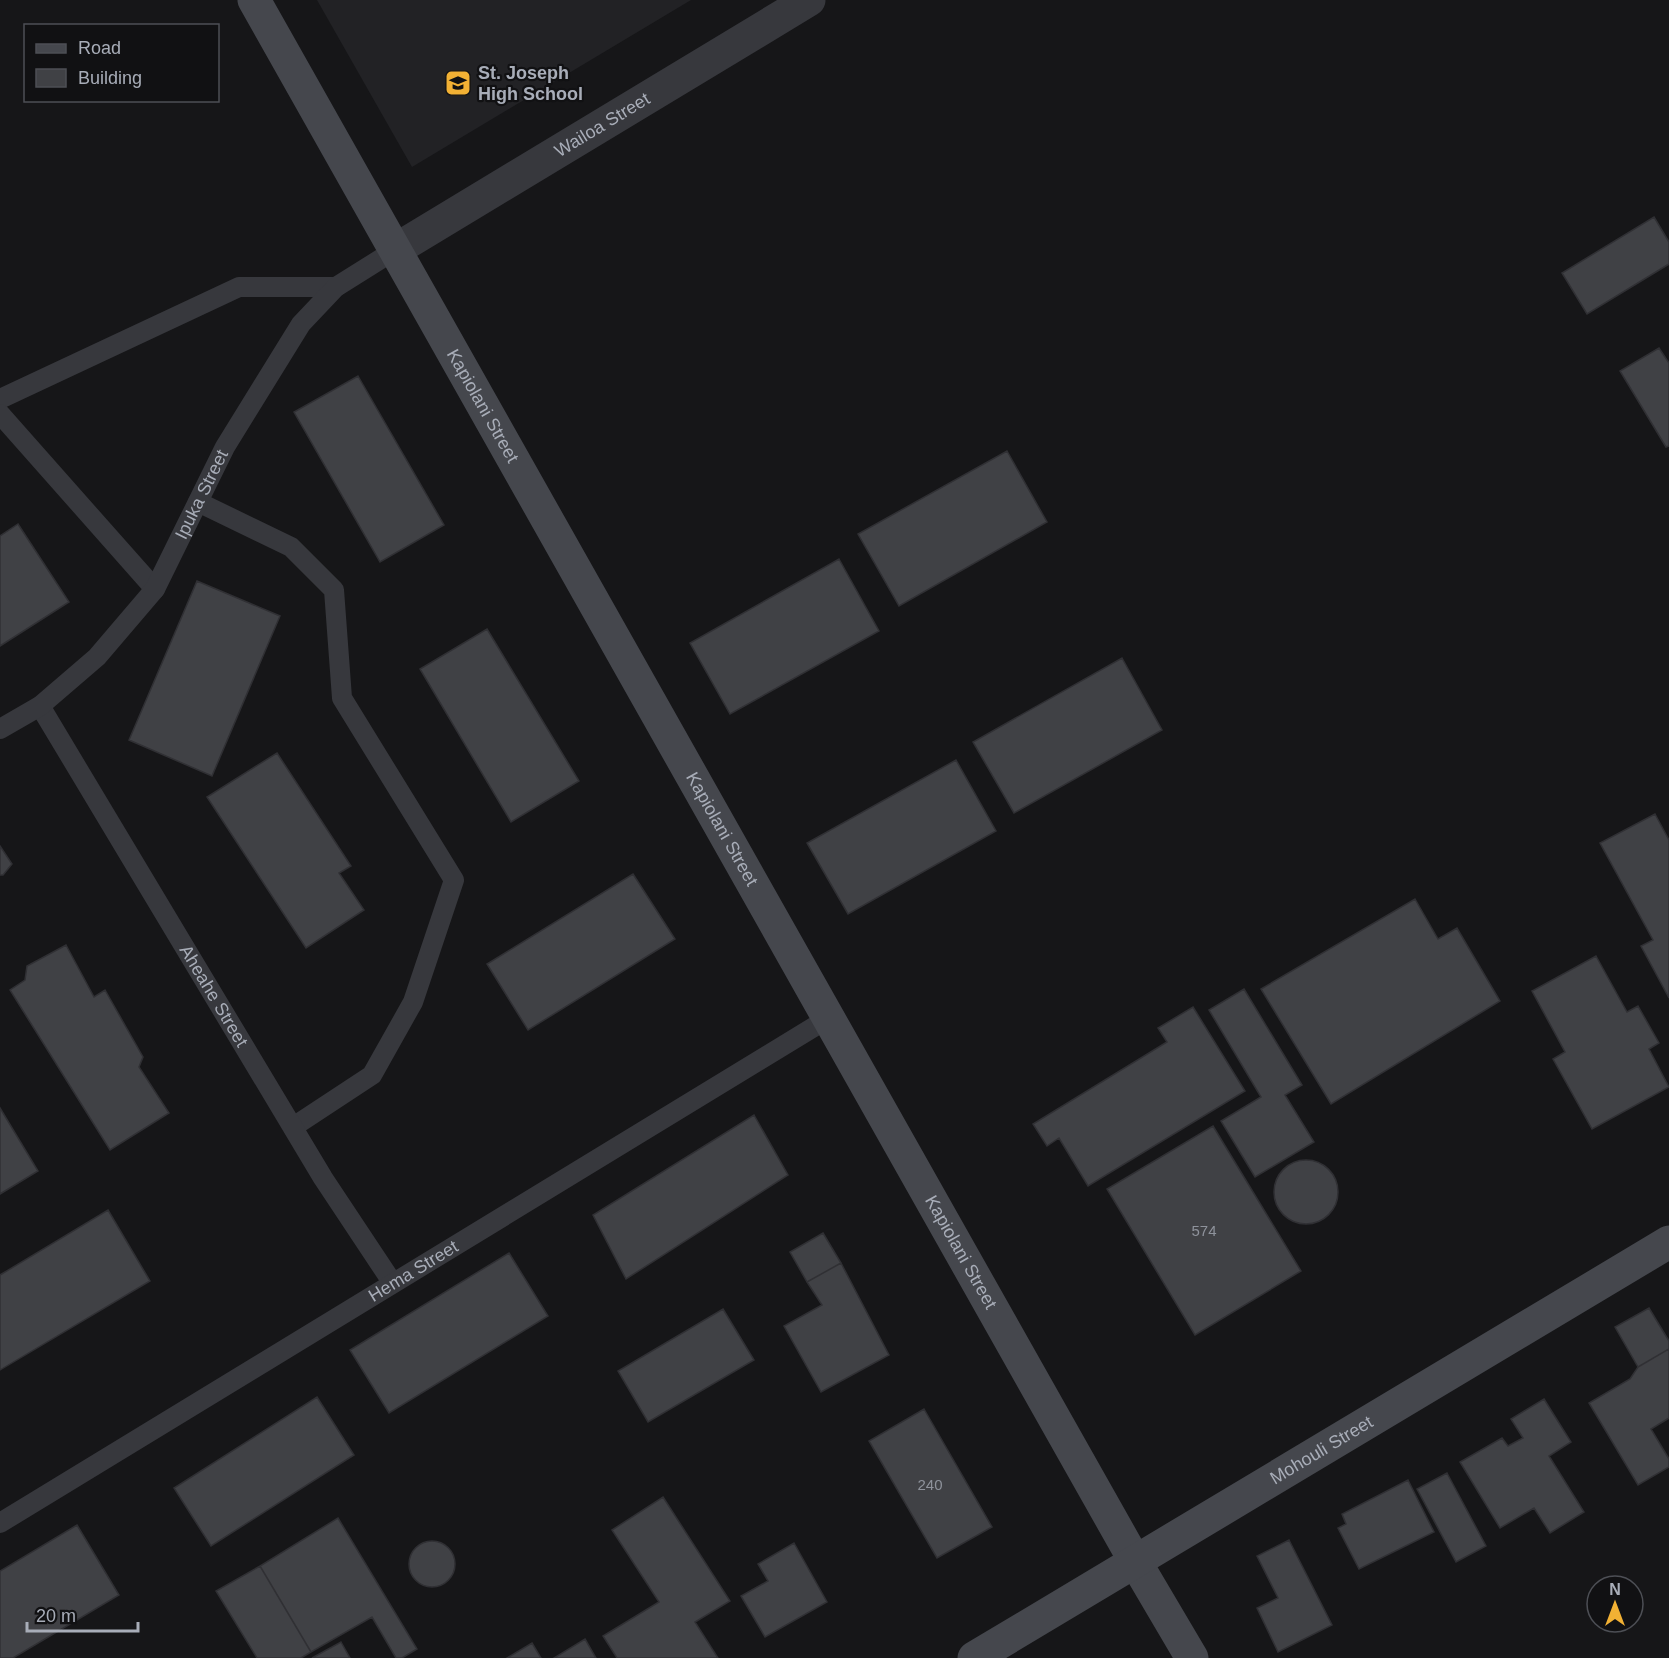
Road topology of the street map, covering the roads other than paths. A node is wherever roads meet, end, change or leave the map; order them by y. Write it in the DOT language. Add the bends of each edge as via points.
graph roads {
  1 [pos="254,0"];
  2 [pos="808,0"];
  3 [pos="394,250"];
  4 [pos="336,286"];
  5 [pos="0,399"];
  6 [pos="0,414"];
  7 [pos="198,502"];
  8 [pos="155,589"];
  9 [pos="40,706"];
  10 [pos="0,729"];
  11 [pos="827,1018"];
  12 [pos="293,1127"];
  13 [pos="1669,1242"];
  14 [pos="392,1282"];
  15 [pos="0,1523"];
  16 [pos="1136,1563"];
  17 [pos="974,1658"];
  18 [pos="1192,1658"];
  1 -- 3 [label="street, Kapiolani Street"];
  2 -- 3 [label="street, Wailoa Street"];
  3 -- 4 [label="lane, Ipuka Street"];
  3 -- 11 [label="street, Kapiolani Street"];
  4 -- 5 [label="lane" via="239,286"];
  4 -- 7 [label="lane, Ipuka Street" via="301,324 225,447"];
  6 -- 8 [label="lane"];
  7 -- 8 [label="lane, Ipuka Street"];
  7 -- 12 [label="lane" via="291,547 334,590 342,698 454,880 413,1002 372,1075"];
  8 -- 9 [label="lane, Ipuka Street" via="97,657"];
  9 -- 10 [label="lane, Ipuka Street"];
  9 -- 12 [label="lane, Aheahe Street"];
  11 -- 14 [label="lane, Hema Street"];
  11 -- 16 [label="street, Kapiolani Street"];
  12 -- 14 [label="lane, Aheahe Street"];
  13 -- 16 [label="street, Mohouli Street"];
  14 -- 15 [label="lane, Hema Street"];
  16 -- 17 [label="street, Mohouli Street"];
  16 -- 18 [label="street, Kapiolani Street"];
}
